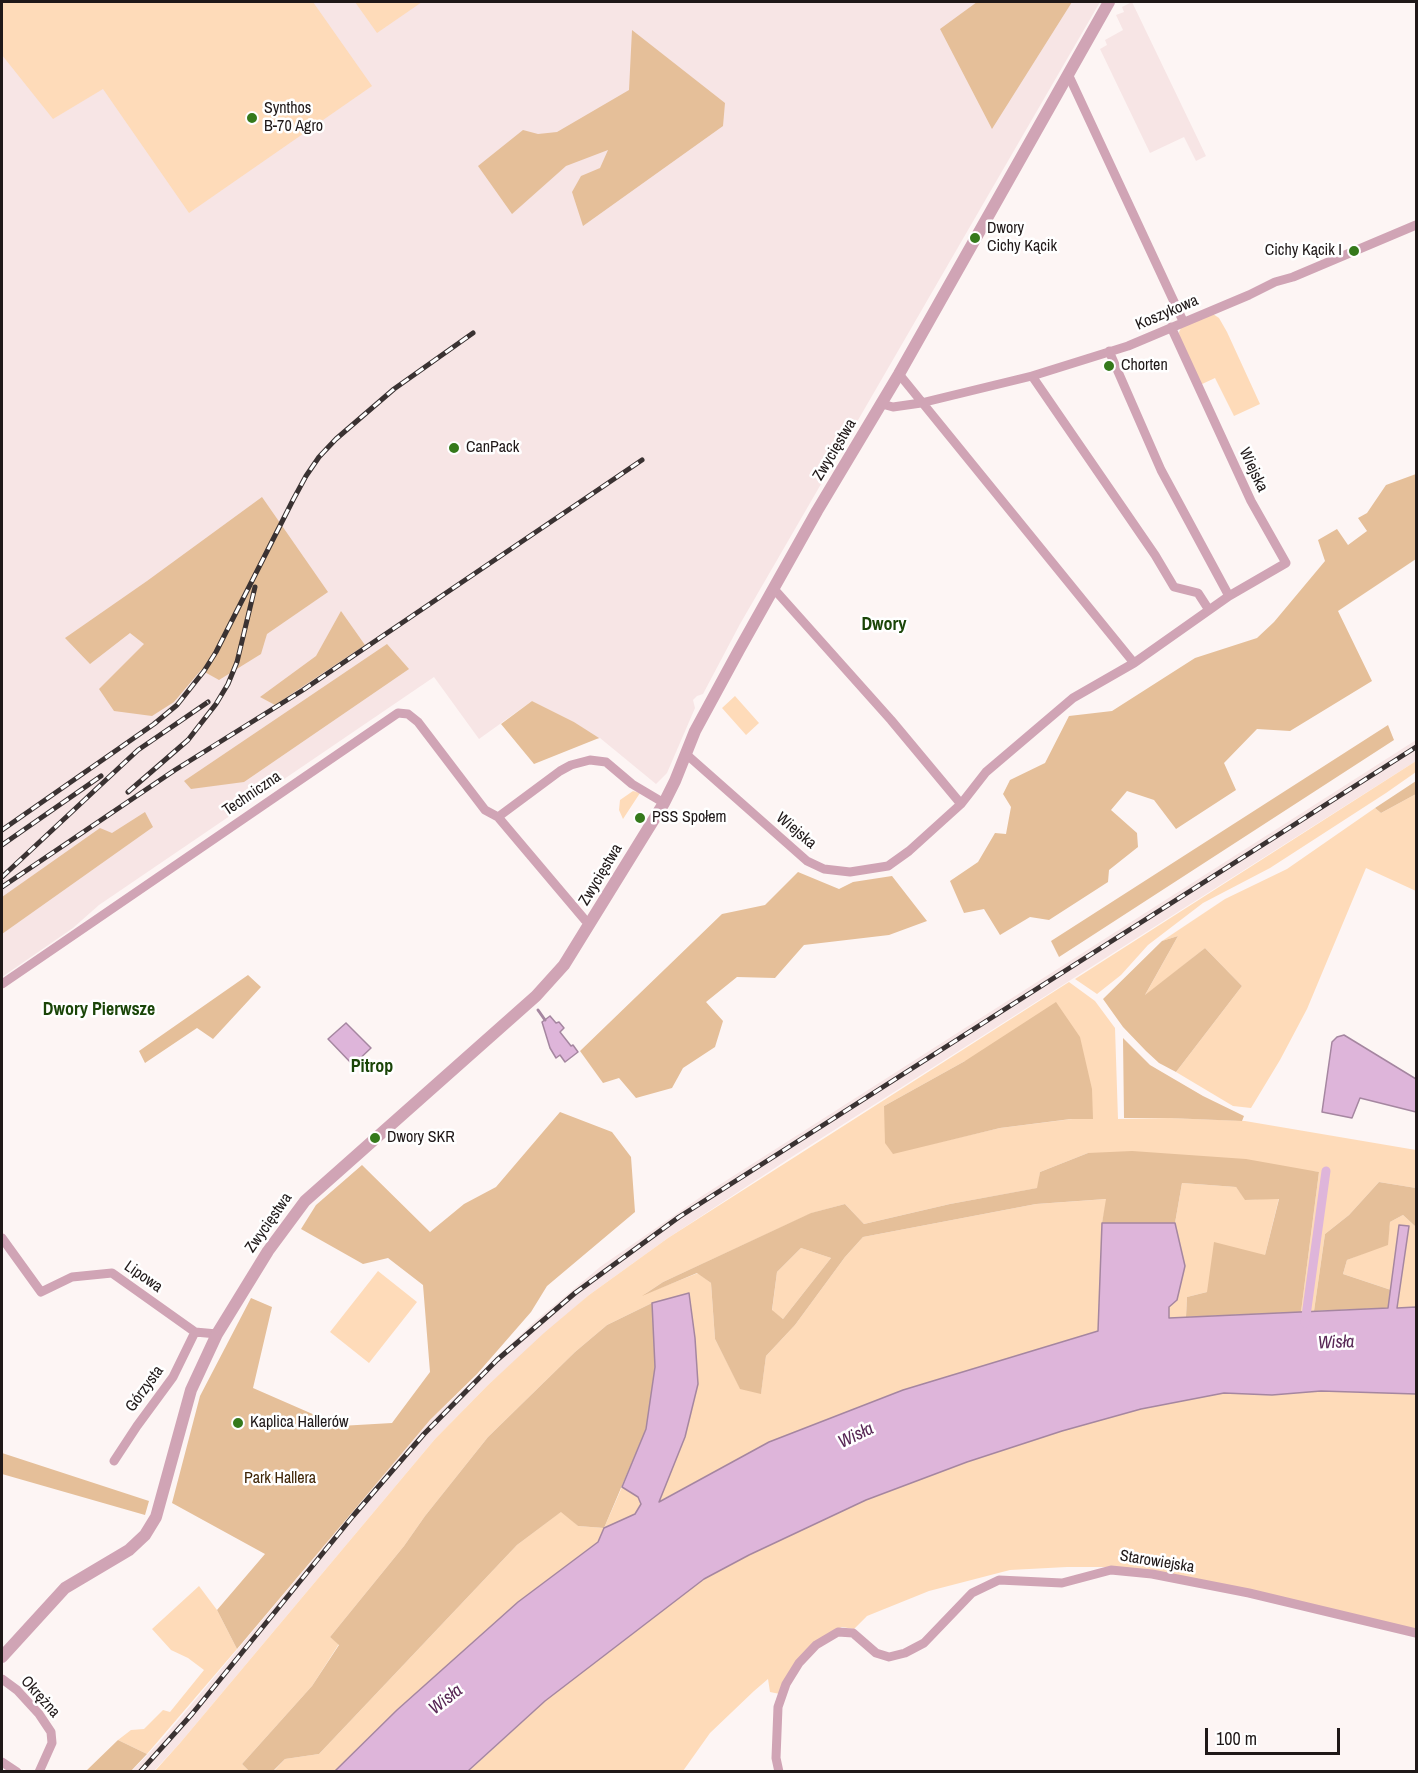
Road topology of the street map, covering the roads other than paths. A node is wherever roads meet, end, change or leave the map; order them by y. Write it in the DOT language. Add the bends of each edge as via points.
graph roads {
  1 [pos="1109,2"];
  2 [pos="1068,74"];
  3 [pos="1416,225"];
  4 [pos="1183,321"];
  5 [pos="1171,327"];
  6 [pos="1109,351"];
  7 [pos="899,374"];
  8 [pos="1032,376"];
  9 [pos="921,403"];
  10 [pos="882,404"];
  11 [pos="774,589"];
  12 [pos="1229,596"];
  13 [pos="1209,610"];
  14 [pos="1134,663"];
  15 [pos="686,754"];
  16 [pos="664,803"];
  17 [pos="961,804"];
  18 [pos="498,817"];
  19 [pos="590,924"];
  20 [pos="2,984"];
  21 [pos="2,1238"];
  22 [pos="195,1332"];
  23 [pos="217,1334"];
  24 [pos="114,1461"];
  25 [pos="1416,1633"];
  26 [pos="2,1657"];
  27 [pos="2,1679"];
  28 [pos="2,1762"];
  29 [pos="17,1772"];
  30 [pos="39,1772"];
  31 [pos="779,1772"];
  1 -- 2 [label="street, Zwycięstwa"];
  2 -- 4 [label="street"];
  2 -- 7 [label="street, Zwycięstwa"];
  3 -- 4 [label="street, Koszykowa"];
  4 -- 5 [label="street, Koszykowa"];
  5 -- 6 [label="street, Koszykowa"];
  5 -- 12 [label="street, Wiejska" via="1251,501 1286,563"];
  6 -- 8 [label="street, Koszykowa"];
  6 -- 12 [label="street" via="1161,470"];
  7 -- 9 [label="street"];
  7 -- 10 [label="street, Zwycięstwa"];
  8 -- 9 [label="street, Koszykowa"];
  8 -- 13 [label="street" via="1174,588 1198,593"];
  9 -- 10 [label="street, Koszykowa" via="893,407"];
  9 -- 14 [label="street"];
  10 -- 11 [label="street, Zwycięstwa"];
  11 -- 15 [label="street, Zwycięstwa"];
  11 -- 17 [label="street"];
  12 -- 13 [label="street, Wiejska"];
  13 -- 14 [label="street, Wiejska"];
  14 -- 17 [label="street, Wiejska" via="1073,698 986,772"];
  15 -- 16 [label="street, Zwycięstwa"];
  15 -- 17 [label="street, Wiejska" via="807,861 824,869 850,872 888,866"];
  16 -- 18 [label="street" via="606,762 590,760 560,771"];
  16 -- 19 [label="street, Zwycięstwa"];
  18 -- 19 [label="street, Techniczna"];
  18 -- 20 [label="street, Techniczna" via="486,810 418,722 408,714 398,713"];
  19 -- 23 [label="street, Zwycięstwa" via="564,965 536,996 305,1201 268,1251"];
  21 -- 22 [label="street, Lipowa" via="41,1292 72,1277 112,1273"];
  22 -- 23 [label="street"];
  22 -- 24 [label="street, Górzysta" via="173,1377"];
  23 -- 26 [label="street, Zwycięstwa" via="191,1390 156,1517 145,1535 129,1550 65,1588"];
  25 -- 31 [label="street, Starowiejska" via="1152,1574 1111,1570 1062,1583 999,1580 972,1593 924,1642 905,1653 890,1657 876,1653 853,1633 838,1632 816,1645 786,1684 778,1707"];
  27 -- 30 [label="street, Okrężna" via="17,1690 51,1732 52,1743"];
  28 -- 29 [label="street"];
}
